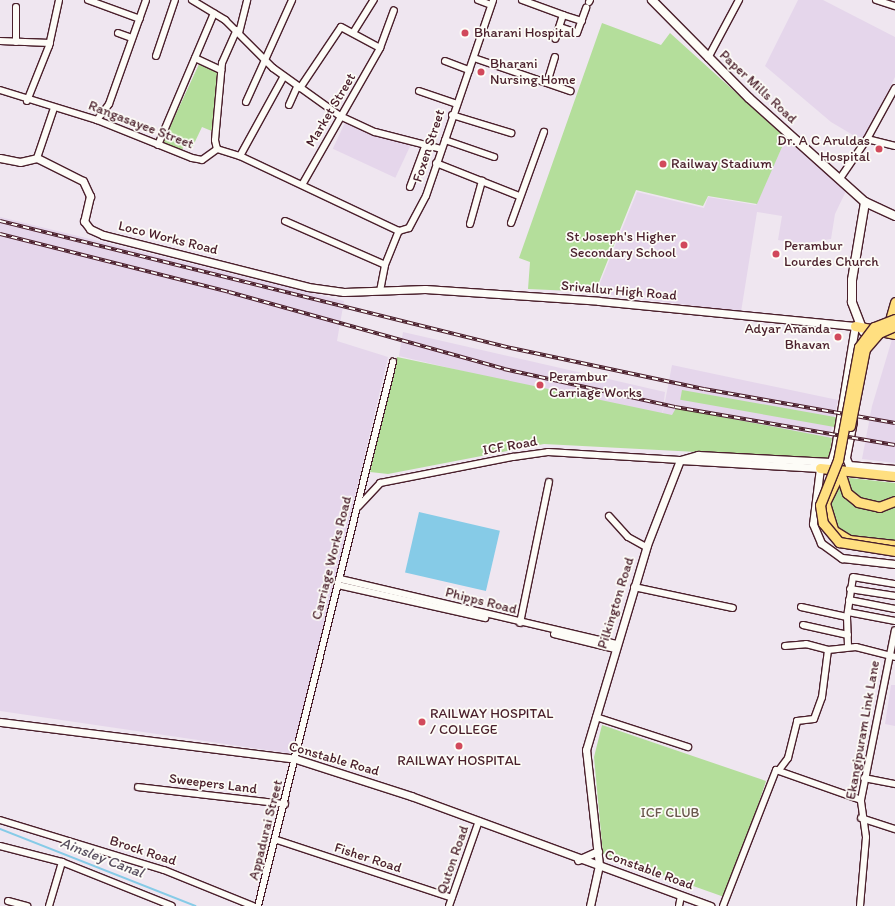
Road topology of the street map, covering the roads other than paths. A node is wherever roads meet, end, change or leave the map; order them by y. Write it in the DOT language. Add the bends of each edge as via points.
graph roads {
  1 [pos="59,0"];
  2 [pos="88,0"];
  3 [pos="146,0"];
  4 [pos="175,0"];
  5 [pos="192,0"];
  6 [pos="248,0"];
  7 [pos="292,0"];
  8 [pos="374,0"];
  9 [pos="478,0"];
  10 [pos="522,0"];
  11 [pos="739,0"];
  12 [pos="876,0"];
  13 [pos="655,1"];
  14 [pos="887,2"];
  15 [pos="492,3"];
  16 [pos="588,3"];
  17 [pos="895,6"];
  18 [pos="16,7"];
  19 [pos="394,10"];
  20 [pos="214,13"];
  21 [pos="563,15"];
  22 [pos="140,19"];
  23 [pos="582,21"];
  24 [pos="560,27"];
  25 [pos="238,32"];
  26 [pos="118,33"];
  27 [pos="353,33"];
  28 [pos="132,38"];
  29 [pos="555,39"];
  30 [pos="0,41"];
  31 [pos="16,42"];
  32 [pos="50,43"];
  33 [pos="380,48"];
  34 [pos="156,56"];
  35 [pos="556,56"];
  36 [pos="195,58"];
  37 [pos="474,58"];
  38 [pos="708,58"];
  39 [pos="445,60"];
  40 [pos="265,61"];
  41 [pos="221,70"];
  42 [pos="469,70"];
  43 [pos="284,76"];
  44 [pos="547,83"];
  45 [pos="299,88"];
  46 [pos="895,88"];
  47 [pos="419,91"];
  48 [pos="570,91"];
  49 [pos="1,92"];
  50 [pos="27,101"];
  51 [pos="246,102"];
  52 [pos="456,104"];
  53 [pos="289,105"];
  54 [pos="54,108"];
  55 [pos="452,115"];
  56 [pos="340,116"];
  57 [pos="97,120"];
  58 [pos="544,132"];
  59 [pos="511,133"];
  60 [pos="867,139"];
  61 [pos="445,140"];
  62 [pos="426,144"];
  63 [pos="158,146"];
  64 [pos="895,146"];
  65 [pos="441,148"];
  66 [pos="217,149"];
  67 [pos="240,156"];
  68 [pos="494,157"];
  69 [pos="0,158"];
  70 [pos="37,158"];
  71 [pos="436,163"];
  72 [pos="841,177"];
  73 [pos="482,182"];
  74 [pos="302,185"];
  75 [pos="410,187"];
  76 [pos="519,196"];
  77 [pos="865,202"];
  78 [pos="895,216"];
  79 [pos="286,221"];
  80 [pos="470,224"];
  81 [pos="511,224"];
  82 [pos="399,231"];
  83 [pos="384,265"];
  84 [pos="380,291"];
  85 [pos="891,322"];
  86 [pos="858,327"];
  87 [pos="872,345"];
  88 [pos="392,362"];
  89 [pos="680,460"];
  90 [pos="831,462"];
  91 [pos="820,468"];
  92 [pos="895,469"];
  93 [pos="840,472"];
  94 [pos="895,476"];
  95 [pos="549,482"];
  96 [pos="895,501"];
  97 [pos="357,508"];
  98 [pos="609,516"];
  99 [pos="895,545"];
  100 [pos="646,547"];
  101 [pos="895,551"];
  102 [pos="895,564"];
  103 [pos="339,582"];
  104 [pos="895,584"];
  105 [pos="634,587"];
  106 [pos="850,589"];
  107 [pos="895,596"];
  108 [pos="849,600"];
  109 [pos="801,607"];
  110 [pos="733,608"];
  111 [pos="895,609"];
  112 [pos="848,614"];
  113 [pos="895,621"];
  114 [pos="520,623"];
  115 [pos="803,625"];
  116 [pos="895,630"];
  117 [pos="848,635"];
  118 [pos="785,646"];
  119 [pos="848,646"];
  120 [pos="616,647"];
  121 [pos="828,650"];
  122 [pos="892,656"];
  123 [pos="596,717"];
  124 [pos="0,722"];
  125 [pos="688,747"];
  126 [pos="296,760"];
  127 [pos="779,770"];
  128 [pos="864,778"];
  129 [pos="895,784"];
  130 [pos="138,788"];
  131 [pos="861,800"];
  132 [pos="285,804"];
  133 [pos="861,818"];
  134 [pos="0,820"];
  135 [pos="479,821"];
  136 [pos="895,829"];
  137 [pos="277,840"];
  138 [pos="0,846"];
  139 [pos="598,851"];
  140 [pos="578,860"];
  141 [pos="62,862"];
  142 [pos="599,865"];
  143 [pos="681,896"];
  144 [pos="452,898"];
  145 [pos="8,901"];
  146 [pos="162,904"];
  147 [pos="27,906"];
  148 [pos="49,906"];
  149 [pos="172,906"];
  150 [pos="253,906"];
  151 [pos="258,906"];
  152 [pos="449,906"];
  153 [pos="590,906"];
  154 [pos="679,906"];
  155 [pos="710,906"];
  156 [pos="722,906"];
  157 [pos="860,906"];
  1 -- 32 [label="street"];
  2 -- 22 [label="street"];
  3 -- 22 [label="street"];
  4 -- 34 [label="street"];
  5 -- 20 [label="street"];
  6 -- 25 [label="street"];
  7 -- 40 [label="street"];
  8 -- 27 [label="street"];
  9 -- 15 [label="street"];
  10 -- 21 [label="street"];
  11 -- 38 [label="street"];
  12 -- 14 [label="street"];
  13 -- 38 [label="main road, Paper Mills Road"];
  14 -- 17 [label="street"];
  15 -- 37 [label="street, Foxen Street"];
  16 -- 23 [label="street"];
  18 -- 31 [label="street"];
  19 -- 33 [label="street, Market Street"];
  20 -- 25 [label="street"];
  20 -- 36 [label="street"];
  21 -- 23 [label="street"];
  21 -- 24 [label="street"];
  22 -- 28 [label="street"];
  23 -- 24 [label="street" via="577,33"];
  24 -- 29 [label="street"];
  25 -- 40 [label="street"];
  25 -- 41 [label="street"];
  26 -- 28 [label="street"];
  27 -- 33 [label="street"];
  27 -- 45 [label="street" via="340,28"];
  28 -- 57 [label="street" via="109,104"];
  30 -- 31 [label="street"];
  31 -- 32 [label="street"];
  32 -- 50 [label="street"];
  33 -- 56 [label="street, Market Street"];
  35 -- 44 [label="street"];
  36 -- 41 [label="street"];
  36 -- 63 [label="street"];
  37 -- 42 [label="street, Foxen Street"];
  37 -- 44 [label="street"];
  38 -- 72 [label="main road, Paper Mills Road"];
  39 -- 42 [label="street"];
  40 -- 43 [label="street"];
  40 -- 51 [label="street"];
  41 -- 66 [label="street" via="215,140"];
  42 -- 52 [label="street, Foxen Street"];
  43 -- 45 [label="street"];
  43 -- 67 [label="street"];
  44 -- 48 [label="street"];
  45 -- 53 [label="street"];
  45 -- 56 [label="street"];
  46 -- 60 [label="street"];
  47 -- 52 [label="street"];
  49 -- 50 [label="street, Rangasayee Street"];
  50 -- 54 [label="street, Rangasayee Street"];
  52 -- 55 [label="street, Foxen Street"];
  54 -- 57 [label="street, Rangasayee Street"];
  54 -- 70 [label="street"];
  55 -- 59 [label="street"];
  55 -- 61 [label="street, Foxen Street"];
  56 -- 62 [label="street" via="375,132"];
  56 -- 74 [label="street, Market Street"];
  57 -- 63 [label="street, Rangasayee Street"];
  58 -- 76 [label="street"];
  60 -- 64 [label="street"];
  60 -- 72 [label="street"];
  61 -- 65 [label="street, Foxen Street"];
  61 -- 68 [label="street"];
  62 -- 65 [label="street"];
  62 -- 75 [label="street"];
  63 -- 66 [label="street, Rangasayee Street" via="202,160"];
  65 -- 71 [label="street, Foxen Street"];
  66 -- 67 [label="street"];
  67 -- 74 [label="street"];
  69 -- 70 [label="street" via="20,162"];
  70 -- 84 [label="street, Loco Works Road" via="83,181 90,196 84,220 90,229 103,235 308,287 344,292"];
  71 -- 73 [label="street"];
  71 -- 82 [label="street, Foxen Street" via="426,196 409,228"];
  72 -- 77 [label="main road, Paper Mills Road"];
  73 -- 76 [label="street"];
  73 -- 80 [label="street"];
  74 -- 82 [label="street"];
  76 -- 81 [label="street"];
  77 -- 78 [label="main road"];
  77 -- 86 [label="main road" via="852,280 852,302"];
  79 -- 83 [label="street"];
  82 -- 83 [label="street, Foxen Street"];
  83 -- 84 [label="street, Foxen Street"];
  84 -- 86 [label="street, Srivallur High Road" via="425,290 599,301"];
  85 -- 86 [label="main road"];
  85 -- 87 [label="street"];
  85 -- 93 [label="main road, bridge" via="865,349"];
  85 -- 101 [label="main road, bridge" via="874,327 859,347 838,460 820,505 824,526 839,542"];
  86 -- 87 [label="main road"];
  86 -- 90 [label="street"];
  87 -- 92 [label="street" via="846,458 849,465"];
  88 -- 97 [label="street, Carriage Works Road"];
  89 -- 90 [label="street" via="698,455"];
  89 -- 91 [label="street"];
  89 -- 97 [label="street, ICF Road" via="548,452 513,457 380,483"];
  89 -- 100 [label="street, Pilkington Road"];
  90 -- 91 [label="street"];
  91 -- 94 [label="main road"];
  91 -- 102 [label="street" via="813,524 822,543 842,558"];
  93 -- 96 [label="main road" via="848,493 858,502 879,507"];
  93 -- 99 [label="main road" via="825,503 833,530 848,540"];
  95 -- 114 [label="street"];
  97 -- 103 [label="street, Carriage Works Road"];
  98 -- 100 [label="street" via="628,537"];
  100 -- 105 [label="street, Pilkington Road"];
  103 -- 114 [label="street, Phipps Road"];
  103 -- 120 [label="street, Phipps Road"];
  103 -- 126 [label="street, Carriage Works Road"];
  104 -- 106 [label="street" via="853,577"];
  105 -- 110 [label="street"];
  105 -- 120 [label="street, Pilkington Road"];
  106 -- 107 [label="street"];
  106 -- 108 [label="street"];
  108 -- 111 [label="street"];
  108 -- 112 [label="street"];
  109 -- 112 [label="street"];
  112 -- 113 [label="street"];
  112 -- 117 [label="street"];
  114 -- 120 [label="street, Phipps Road"];
  115 -- 117 [label="street"];
  116 -- 122 [label="street, Ekangipuram Link Lane"];
  117 -- 119 [label="street"];
  118 -- 121 [label="street" via="806,644"];
  119 -- 121 [label="street"];
  119 -- 122 [label="street"];
  120 -- 123 [label="street, Pilkington Road"];
  121 -- 127 [label="street" via="822,697 814,719 797,721 788,758"];
  122 -- 128 [label="street, Ekangipuram Link Lane"];
  123 -- 125 [label="street"];
  123 -- 139 [label="street, Pilkington Road" via="586,750 586,767"];
  124 -- 126 [label="street, Constable Road"];
  126 -- 132 [label="street, Appadurai Street"];
  126 -- 135 [label="street, Constable Road"];
  127 -- 131 [label="street"];
  127 -- 156 [label="street" via="773,773"];
  128 -- 129 [label="street"];
  128 -- 131 [label="street, Ekangipuram Link Lane"];
  130 -- 132 [label="street, Sweepers Land"];
  131 -- 133 [label="street, Ekangipuram Link Lane"];
  132 -- 137 [label="street, Appadurai Street"];
  133 -- 136 [label="street"];
  133 -- 157 [label="street, Ekangipuram Link Lane" via="866,837"];
  134 -- 150 [label="street, Brock Road" via="164,870"];
  135 -- 140 [label="street, Constable Road"];
  135 -- 144 [label="street, Quton Road"];
  137 -- 144 [label="street, Fisher Road"];
  137 -- 151 [label="street, Appadurai Street"];
  138 -- 141 [label="street"];
  139 -- 140 [label="street, Constable Road"];
  139 -- 142 [label="street, Pilkington Road"];
  140 -- 142 [label="street, Constable Road"];
  141 -- 146 [label="street"];
  141 -- 148 [label="street"];
  142 -- 143 [label="street, Constable Road"];
  142 -- 153 [label="street, Pilkington Road"];
  143 -- 154 [label="street"];
  143 -- 155 [label="street, Constable Road"];
  144 -- 152 [label="street, Quton Road"];
  145 -- 147 [label="street"];
  146 -- 149 [label="street"];
}
